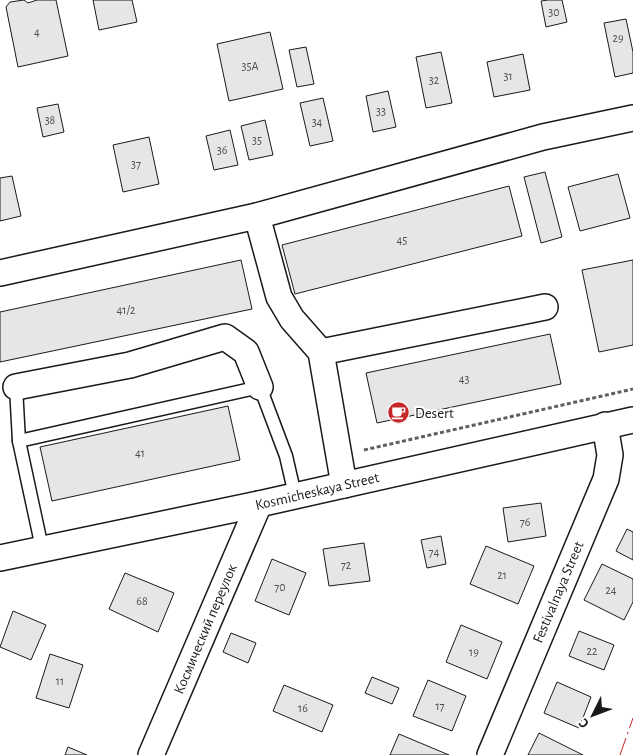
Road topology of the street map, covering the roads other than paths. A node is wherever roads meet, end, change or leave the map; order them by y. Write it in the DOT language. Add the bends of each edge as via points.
graph roads {
  1 [pos="633,118"];
  2 [pos="256,216"];
  3 [pos="0,274"];
  4 [pos="544,307"];
  5 [pos="321,352"];
  6 [pos="16,387"];
  7 [pos="260,387"];
  8 [pos="633,420"];
  9 [pos="605,425"];
  10 [pos="18,441"];
  11 [pos="344,485"];
  12 [pos="295,495"];
  13 [pos="259,504"];
  14 [pos="42,548"];
  15 [pos="0,558"];
  16 [pos="151,755"];
  17 [pos="490,755"];
  1 -- 2 [label="street" via="543,137"];
  2 -- 3 [label="street"];
  2 -- 5 [label="street" via="279,297 292,319"];
  4 -- 5 [label="street"];
  5 -- 11 [label="street"];
  6 -- 7 [label="street" via="130,365 225,337 246,352"];
  6 -- 10 [label="lane"];
  7 -- 10 [label="lane"];
  7 -- 12 [label="lane" via="286,456"];
  8 -- 9 [label="street, Kosmicheskaya Street"];
  9 -- 11 [label="street, Kosmicheskaya Street"];
  9 -- 17 [label="street, Festivalnaya Street" via="610,454 606,479"];
  10 -- 14 [label="lane"];
  11 -- 12 [label="street, Kosmicheskaya Street"];
  12 -- 13 [label="street, Kosmicheskaya Street"];
  13 -- 14 [label="street, Kosmicheskaya Street"];
  13 -- 16 [label="street, Космический переулок"];
  14 -- 15 [label="street, Kosmicheskaya Street"];
}
